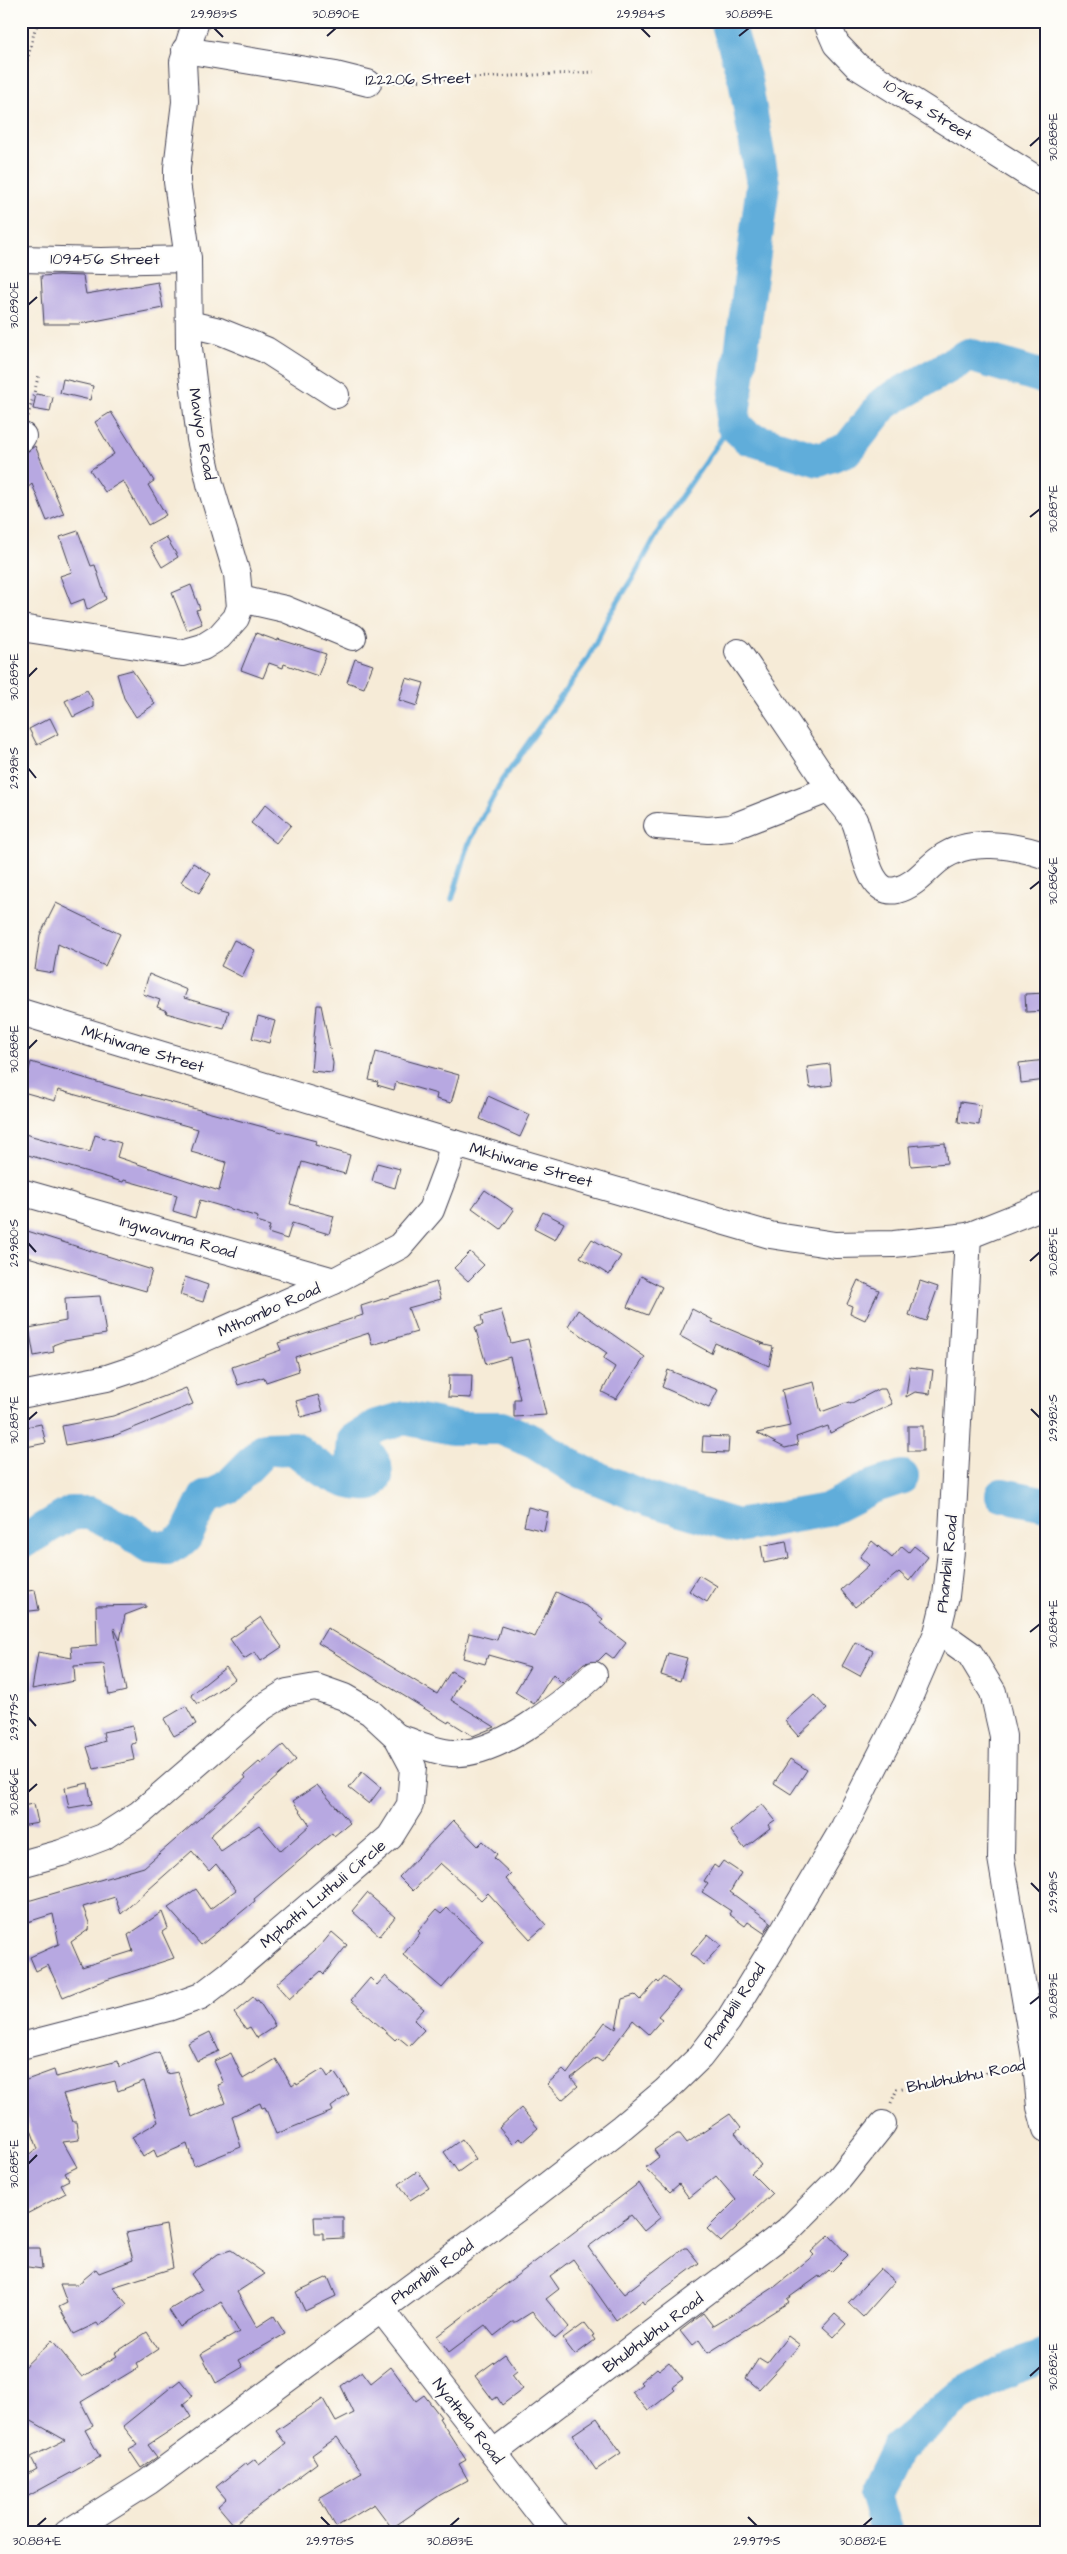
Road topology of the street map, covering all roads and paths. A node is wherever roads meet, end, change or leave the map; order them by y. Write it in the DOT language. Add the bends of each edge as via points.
graph roads {
  1 [pos="40,21"];
  2 [pos="196,21"];
  3 [pos="826,21"];
  4 [pos="185,50"];
  5 [pos="594,72"];
  6 [pos="368,83"];
  7 [pos="21,85"];
  8 [pos="1046,185"];
  9 [pos="21,258"];
  10 [pos="188,258"];
  11 [pos="189,324"];
  12 [pos="39,374"];
  13 [pos="336,395"];
  14 [pos="22,438"];
  15 [pos="240,599"];
  16 [pos="21,628"];
  17 [pos="353,637"];
  18 [pos="738,652"];
  19 [pos="830,789"];
  20 [pos="657,826"];
  21 [pos="1046,856"];
  22 [pos="21,1012"];
  23 [pos="453,1143"];
  24 [pos="21,1192"];
  25 [pos="1046,1205"];
  26 [pos="968,1236"];
  27 [pos="334,1281"];
  28 [pos="21,1395"];
  29 [pos="937,1634"];
  30 [pos="594,1676"];
  31 [pos="397,1737"];
  32 [pos="21,1864"];
  33 [pos="21,2046"];
  34 [pos="1036,2063"];
  35 [pos="883,2124"];
  36 [pos="1046,2129"];
  37 [pos="381,2310"];
  38 [pos="493,2453"];
  39 [pos="68,2532"];
  40 [pos="555,2533"];
  1 -- 7 [label="path" via="35,29"];
  2 -- 4 [label="street, Maviyo Road"];
  3 -- 8 [label="street, 107164 Street" via="836,44 857,66"];
  4 -- 6 [label="street, 122206 Street"];
  4 -- 10 [label="street, Maviyo Road" via="185,102 177,182"];
  5 -- 6 [label="path, 122206 Street"];
  9 -- 10 [label="street, 109456 Street" via="101,261"];
  10 -- 11 [label="street, Maviyo Road"];
  11 -- 13 [label="street" via="219,331 266,350"];
  11 -- 15 [label="street, Maviyo Road" via="200,439 237,574"];
  12 -- 14 [label="path"];
  15 -- 16 [label="street, Maviyo Road" via="236,618 220,637 203,647 182,653"];
  15 -- 17 [label="street" via="285,609"];
  18 -- 19 [label="street"];
  19 -- 20 [label="street" via="730,828 708,830"];
  19 -- 21 [label="street" via="853,819 871,876 879,886 895,890 905,887 940,858 980,845 1014,847"];
  22 -- 23 [label="street, Mkhiwane Street"];
  23 -- 26 [label="street, Mkhiwane Street" via="770,1235 835,1245 894,1244"];
  23 -- 27 [label="street, Mthombo Road" via="431,1210 400,1246"];
  24 -- 27 [label="street, Ingwavuma Road"];
  25 -- 26 [label="street, Mkhiwane Street"];
  26 -- 29 [label="street, Phambili Road" via="951,1551 946,1596"];
  27 -- 28 [label="street, Mthombo Road" via="140,1367 108,1378"];
  29 -- 34 [label="street, Bhubhubhu Road" via="970,1654 993,1692 1003,1736 1001,1858"];
  29 -- 37 [label="street, Phambili Road" via="906,1705 844,1827 728,2021 700,2057 599,2147"];
  30 -- 31 [label="street" via="565,1702 532,1724 472,1751 452,1753"];
  31 -- 32 [label="street, Mphathi Luthuli Circle" via="370,1712 344,1697 316,1687 288,1692 263,1707 139,1814 103,1837"];
  31 -- 33 [label="street, Mphathi Luthuli Circle" via="413,1767 410,1805 390,1837 231,1973 201,1996 168,2008"];
  34 -- 35 [label="path, Bhubhubhu Road" via="897,2089"];
  34 -- 36 [label="street" via="1040,2107"];
  35 -- 38 [label="street, Bhubhubhu Road" via="838,2179 788,2230"];
  37 -- 38 [label="street, Nyathela Road"];
  37 -- 39 [label="street, Phambili Road" via="148,2482"];
  38 -- 40 [label="street, Nyathela Road"];
}
